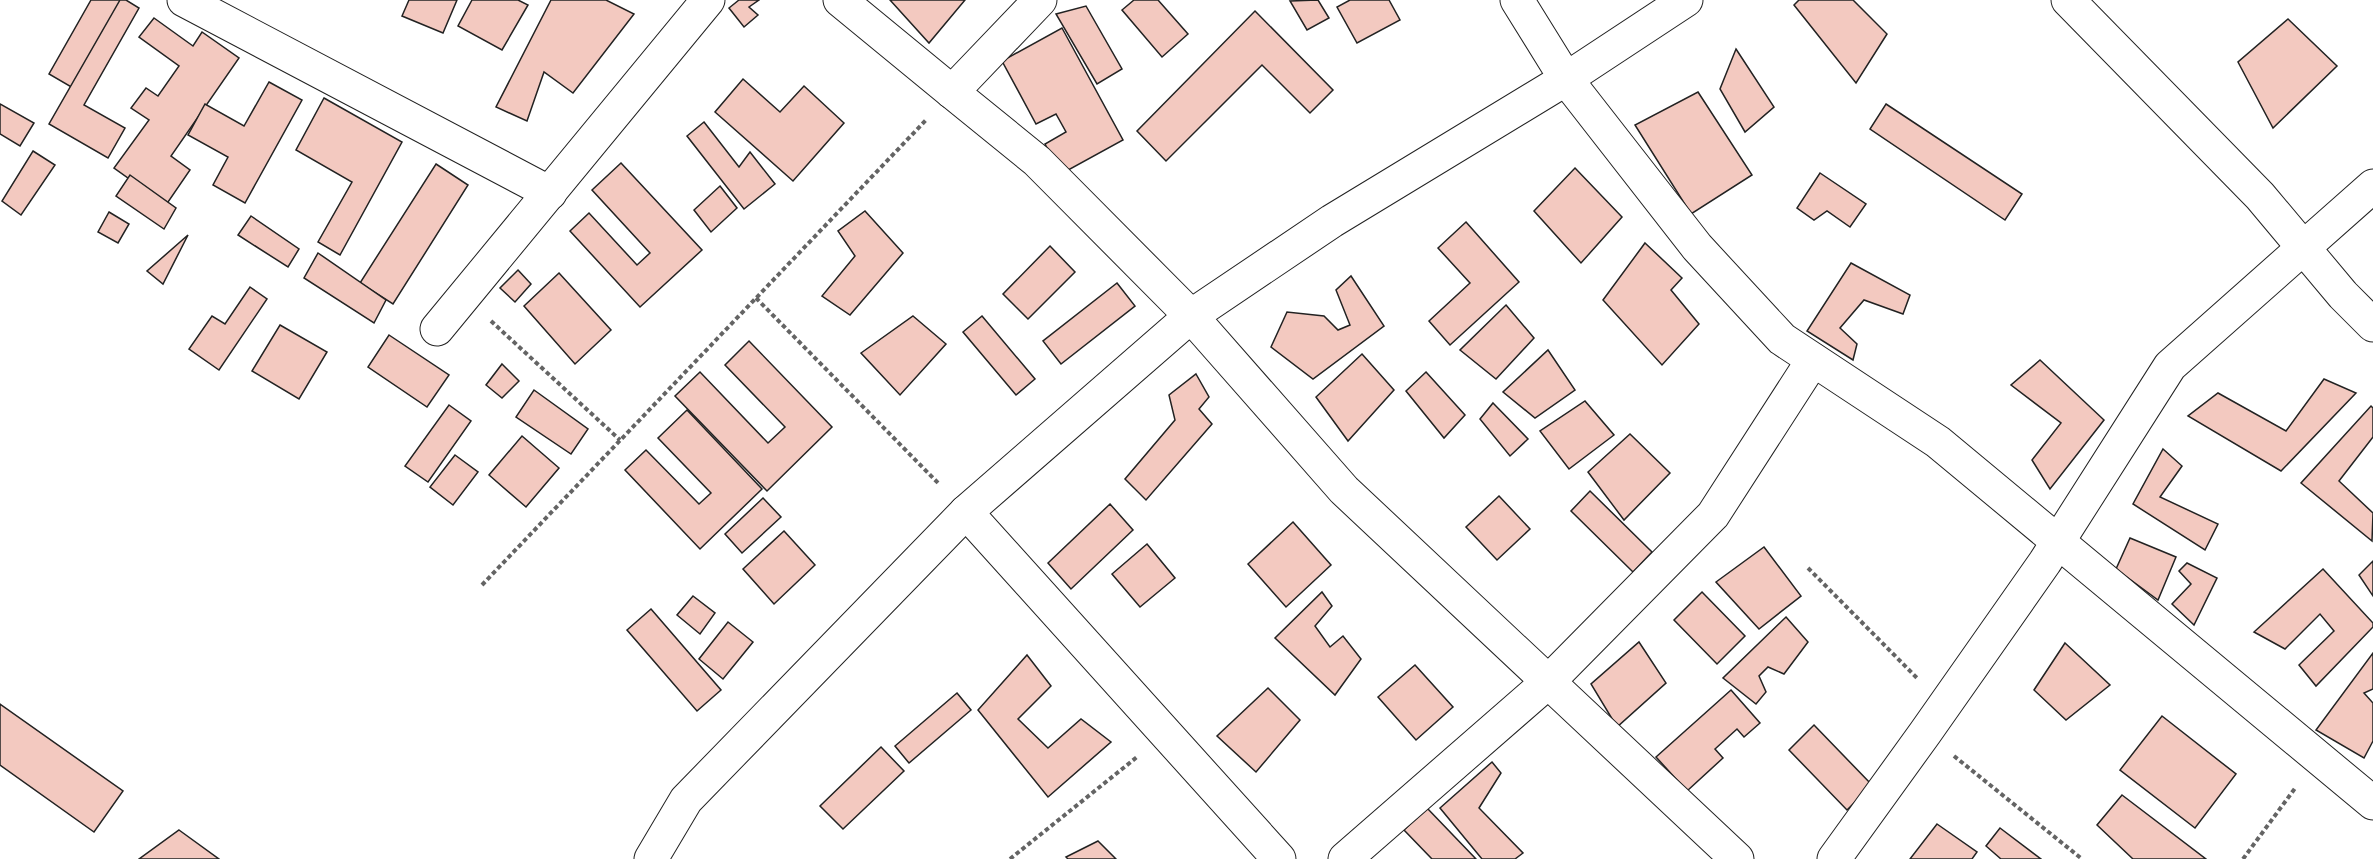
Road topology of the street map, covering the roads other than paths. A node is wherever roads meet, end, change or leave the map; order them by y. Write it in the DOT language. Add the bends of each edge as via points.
graph roads {
  1 [pos="184,0"];
  2 [pos="708,0"];
  3 [pos="840,0"];
  4 [pos="1040,0"];
  5 [pos="1517,0"];
  6 [pos="1686,0"];
  7 [pos="2068,0"];
  8 [pos="1566,79"];
  9 [pos="952,92"];
  10 [pos="2373,186"];
  11 [pos="550,193"];
  12 [pos="2303,247"];
  13 [pos="1191,316"];
  14 [pos="2373,325"];
  15 [pos="437,328"];
  16 [pos="1813,360"];
  17 [pos="966,512"];
  18 [pos="2058,542"];
  19 [pos="1548,682"];
  20 [pos="2373,803"];
  21 [pos="651,859"];
  22 [pos="1279,859"];
  23 [pos="1346,859"];
  24 [pos="1737,859"];
  25 [pos="1834,859"];
  1 -- 11 [label="street"];
  2 -- 11 [label="street"];
  3 -- 9 [label="street"];
  4 -- 9 [label="street"];
  5 -- 8 [label="street"];
  6 -- 8 [label="street"];
  7 -- 12 [label="street" via="2260,196"];
  8 -- 13 [label="street" via="1332,221"];
  8 -- 16 [label="street" via="1697,247 1782,339"];
  9 -- 13 [label="street" via="1037,161"];
  10 -- 12 [label="street"];
  11 -- 15 [label="street"];
  12 -- 14 [label="street"];
  12 -- 18 [label="street" via="2170,366"];
  13 -- 17 [label="street"];
  13 -- 19 [label="street" via="1344,490"];
  16 -- 18 [label="street" via="1938,442"];
  16 -- 19 [label="street" via="1713,515"];
  17 -- 21 [label="street" via="686,800"];
  17 -- 22 [label="street"];
  18 -- 20 [label="street"];
  18 -- 25 [label="street"];
  19 -- 23 [label="street"];
  19 -- 24 [label="street"];
}
